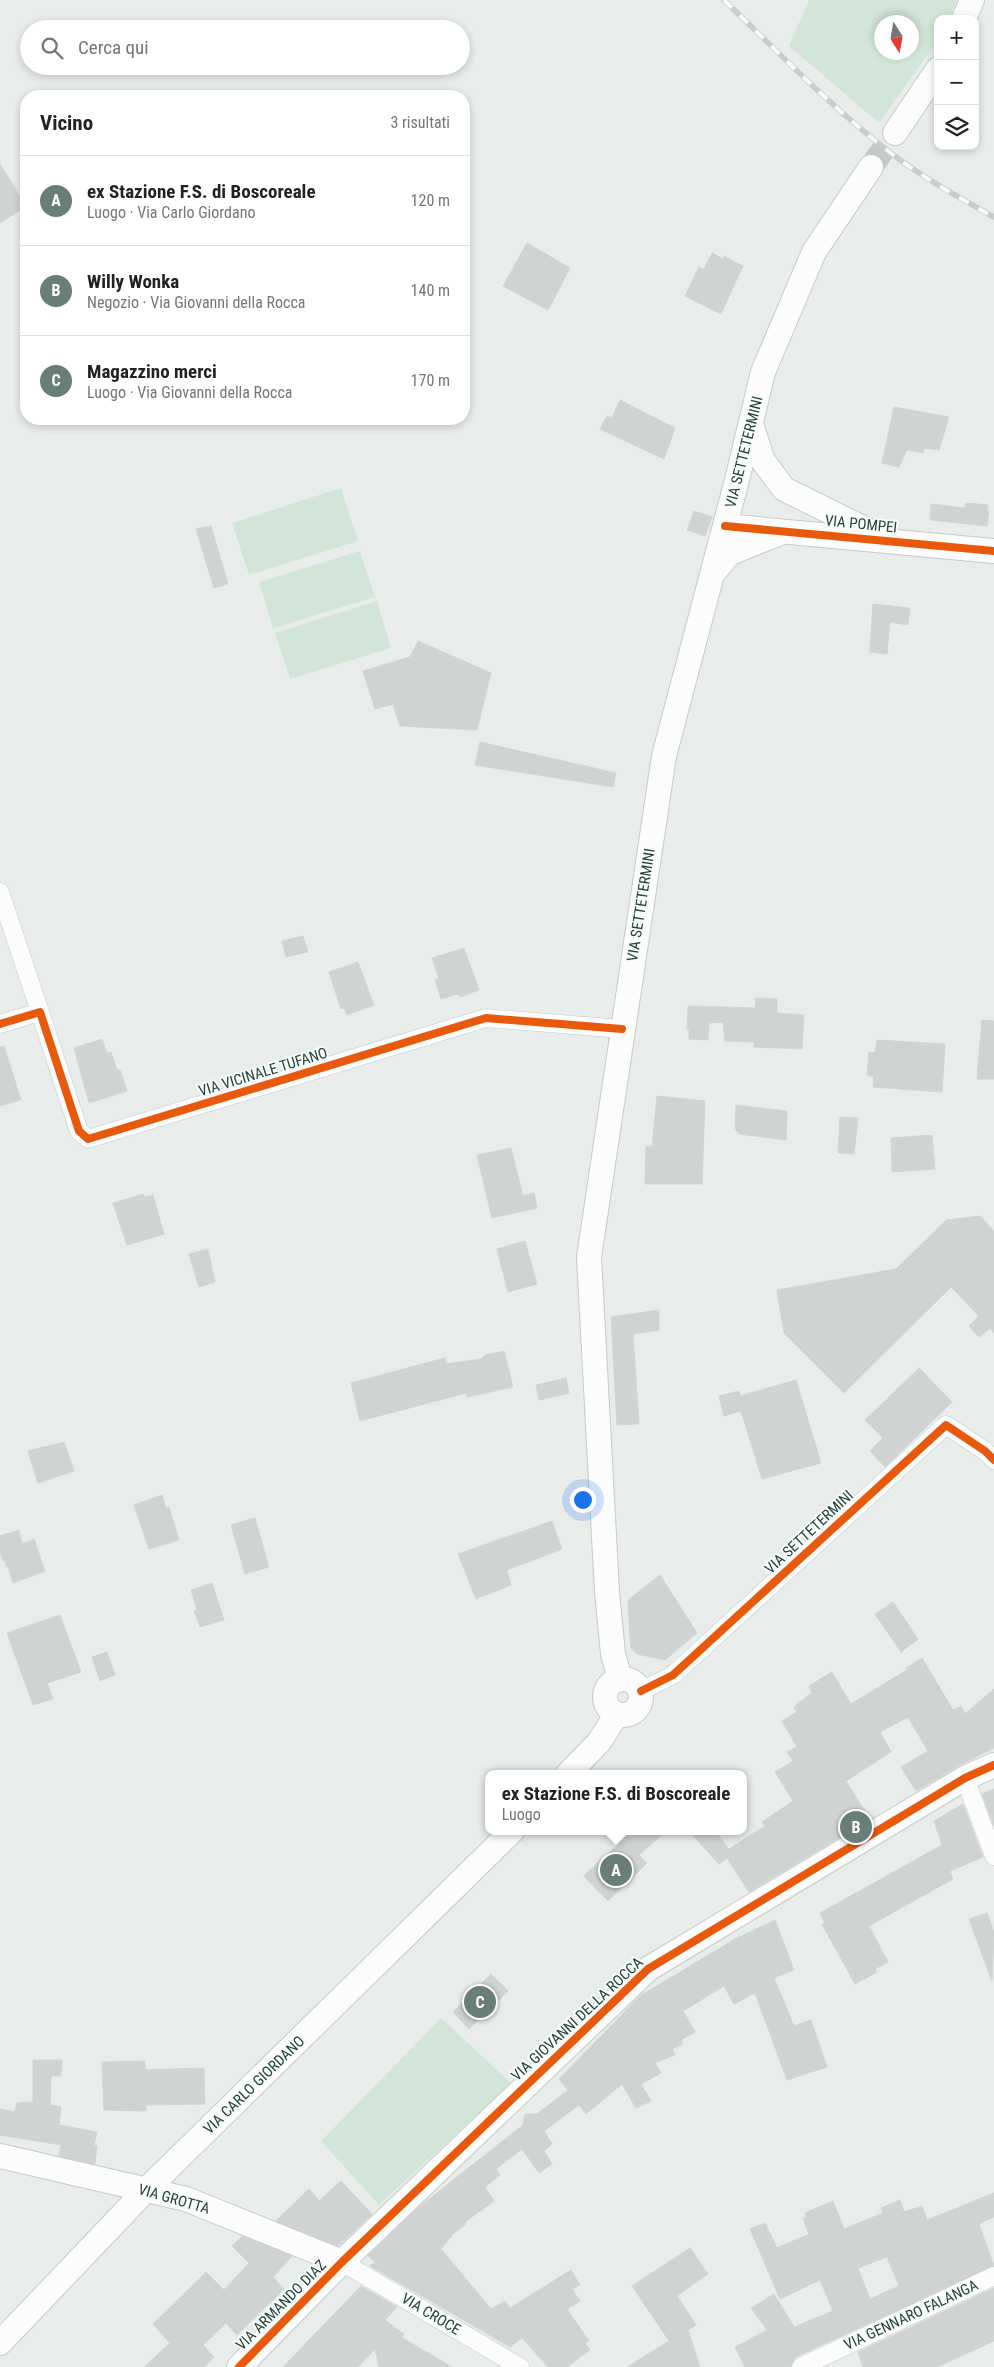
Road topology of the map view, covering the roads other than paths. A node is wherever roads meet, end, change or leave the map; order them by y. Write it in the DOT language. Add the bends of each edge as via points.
graph roads {
  1 [pos="972,0"];
  2 [pos="966,15"];
  3 [pos="934,75"];
  4 [pos="895,132"];
  5 [pos="871,167"];
  6 [pos="751,424"];
  7 [pos="725,526"];
  8 [pos="789,530"];
  9 [pos="889,540"];
  10 [pos="994,551"];
  11 [pos="712,574"];
  12 [pos="0,892"];
  13 [pos="40,1012"];
  14 [pos="0,1024"];
  15 [pos="622,1029"];
  16 [pos="994,1460"];
  17 [pos="620,1679"];
  18 [pos="641,1692"];
  19 [pos="617,1714"];
  20 [pos="994,1765"];
  21 [pos="572,1770"];
  22 [pos="965,1778"];
  23 [pos="508,1835"];
  24 [pos="994,1856"];
  25 [pos="0,2156"];
  26 [pos="146,2190"];
  27 [pos="342,2262"];
  28 [pos="994,2276"];
  29 [pos="0,2343"];
  30 [pos="238,2367"];
  31 [pos="520,2367"];
  32 [pos="800,2367"];
  1 -- 2 [label="main road"];
  3 -- 4 [label="main road"];
  5 -- 6 [label="main road, VIA SETTETERMINI" via="814,252 763,372"];
  6 -- 7 [label="main road, VIA SETTETERMINI"];
  6 -- 9 [label="main road" via="762,461 784,489"];
  7 -- 8 [label="main road, VIA POMPEI"];
  7 -- 11 [label="main road, VIA SETTETERMINI"];
  8 -- 9 [label="main road, VIA POMPEI"];
  8 -- 11 [label="main road" via="730,553"];
  9 -- 10 [label="main road, VIA POMPEI"];
  11 -- 15 [label="main road, VIA SETTETERMINI" via="664,756"];
  12 -- 13 [label="street"];
  13 -- 14 [label="street"];
  13 -- 15 [label="street, VIA VICINALE TUFANO" via="79,1131 88,1139 486,1018"];
  15 -- 17 [label="main road, VIA SETTETERMINI" via="590,1257 607,1592 613,1654"];
  16 -- 18 [label="street, VIA SETTETERMINI" via="946,1425 673,1675"];
  17 -- 18 [label="main road" via="630,1680"];
  17 -- 19 [label="main road" via="609,1685 605,1696 607,1707"];
  18 -- 19 [label="main road" via="638,1708 628,1715"];
  19 -- 21 [label="main road" via="599,1742"];
  20 -- 22 [label="main road, VIA GIOVANNI DELLA ROCCA"];
  22 -- 24 [label="street"];
  22 -- 27 [label="main road, VIA GIOVANNI DELLA ROCCA" via="648,1969"];
  23 -- 26 [label="main road, VIA CARLO GIORDANO"];
  25 -- 26 [label="main road, VIA GROTTA"];
  26 -- 27 [label="main road, VIA GROTTA" via="186,2199"];
  26 -- 29 [label="main road, VIA CARLO GIORDANO"];
  27 -- 30 [label="main road, VIA ARMANDO DIAZ"];
  27 -- 31 [label="street, VIA CROCE"];
  28 -- 32 [label="street, VIA GENNARO FALANGA"];
}
